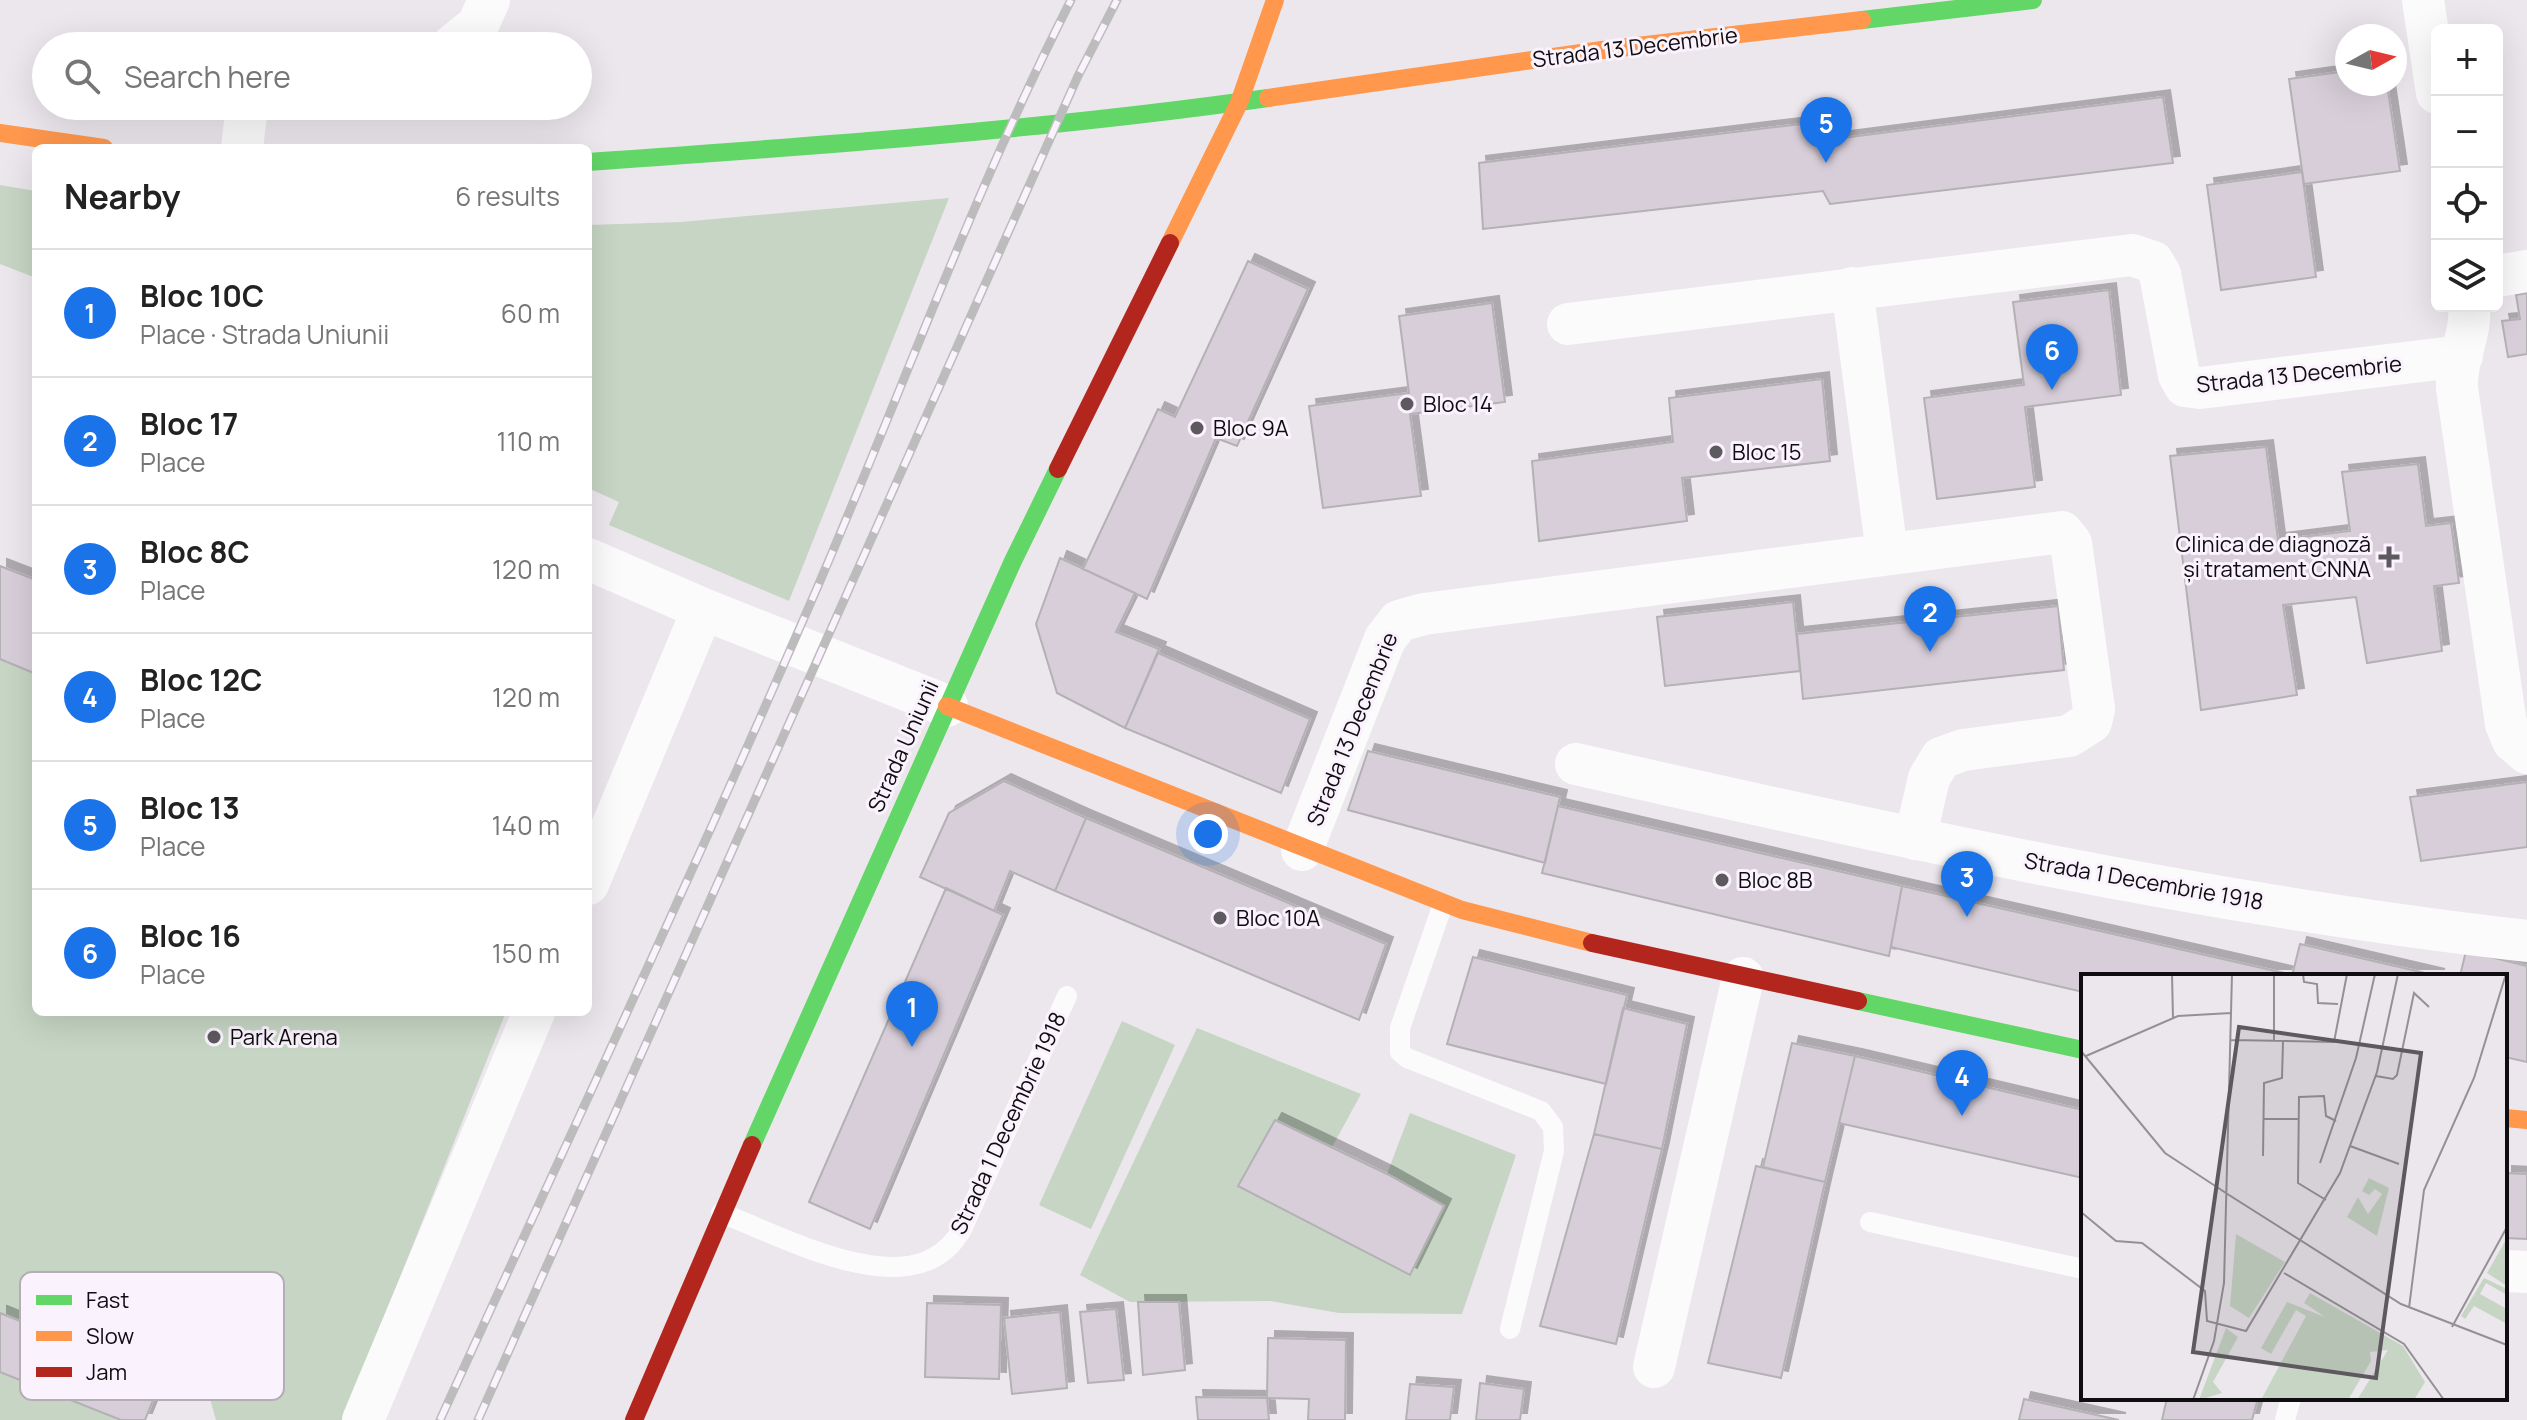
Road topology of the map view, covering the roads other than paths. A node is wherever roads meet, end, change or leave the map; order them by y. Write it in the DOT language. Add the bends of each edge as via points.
graph roads {
  1 [pos="489,0"];
  2 [pos="1275,0"];
  3 [pos="2033,0"];
  4 [pos="2423,0"];
  5 [pos="469,32"];
  6 [pos="2431,53"];
  7 [pos="1239,103"];
  8 [pos="245,120"];
  9 [pos="0,133"];
  10 [pos="76,144"];
  11 [pos="242,144"];
  12 [pos="592,162"];
  13 [pos="2527,271"];
  14 [pos="2503,275"];
  15 [pos="1852,288"];
  16 [pos="2469,312"];
  17 [pos="1568,324"];
  18 [pos="2462,356"];
  19 [pos="1887,553"];
  20 [pos="592,561"];
  21 [pos="703,609"];
  22 [pos="947,706"];
  23 [pos="2527,753"];
  24 [pos="1576,764"];
  25 [pos="1915,839"];
  26 [pos="1302,850"];
  27 [pos="592,874"];
  28 [pos="1443,904"];
  29 [pos="2527,941"];
  30 [pos="1743,978"];
  31 [pos="1067,996"];
  32 [pos="532,1016"];
  33 [pos="2081,1050"];
  34 [pos="2507,1118"];
  35 [pos="2527,1120"];
  36 [pos="721,1213"];
  37 [pos="1870,1222"];
  38 [pos="2081,1269"];
  39 [pos="2507,1271"];
  40 [pos="2527,1272"];
  41 [pos="1510,1329"];
  42 [pos="1654,1367"];
  43 [pos="2290,1400"];
  44 [pos="363,1420"];
  45 [pos="634,1420"];
  46 [pos="2285,1420"];
  1 -- 5 [label="street"];
  2 -- 7 [label="main road, Strada Uniunii"];
  3 -- 7 [label="main road, Strada 13 Decembrie" via="1475,67"];
  4 -- 6 [label="street"];
  7 -- 12 [label="main road, Strada 13 Decembrie" via="899,140"];
  7 -- 22 [label="main road, Strada Uniunii" via="1063,454"];
  8 -- 11 [label="street"];
  9 -- 10 [label="main road"];
  13 -- 14 [label="street"];
  15 -- 17 [label="street, Strada 13 Decembrie"];
  15 -- 18 [label="street, Strada 13 Decembrie" via="2139,255 2153,262 2160,274 2185,386"];
  15 -- 19 [label="street"];
  16 -- 18 [label="street"];
  18 -- 23 [label="street" via="2457,388 2506,724 2513,741"];
  19 -- 25 [label="street, Strada 13 Decembrie" via="2054,532 2069,537 2094,709 2086,728 2069,736 1963,750 1941,758 1929,778"];
  19 -- 26 [label="street, Strada 13 Decembrie" via="1399,621 1385,639"];
  20 -- 21 [label="street"];
  21 -- 22 [label="street"];
  21 -- 27 [label="street"];
  22 -- 26 [label="main road"];
  22 -- 36 [label="main road, Strada Uniunii"];
  24 -- 25 [label="street, Strada 1 Decembrie 1918"];
  25 -- 29 [label="street, Strada 1 Decembrie 1918" via="2296,908"];
  26 -- 28 [label="main road"];
  28 -- 30 [label="main road"];
  28 -- 41 [label="lane" via="1400,1028 1400,1052 1541,1111 1553,1127 1553,1161"];
  30 -- 33 [label="main road"];
  30 -- 42 [label="street"];
  31 -- 36 [label="lane, Strada 1 Decembrie 1918" via="963,1227 937,1255 910,1267 877,1268"];
  32 -- 44 [label="street"];
  34 -- 35 [label="main road"];
  36 -- 45 [label="main road, Strada Uniunii"];
  37 -- 38 [label="lane"];
  39 -- 40 [label="street"];
  43 -- 46 [label="lane"];
}
